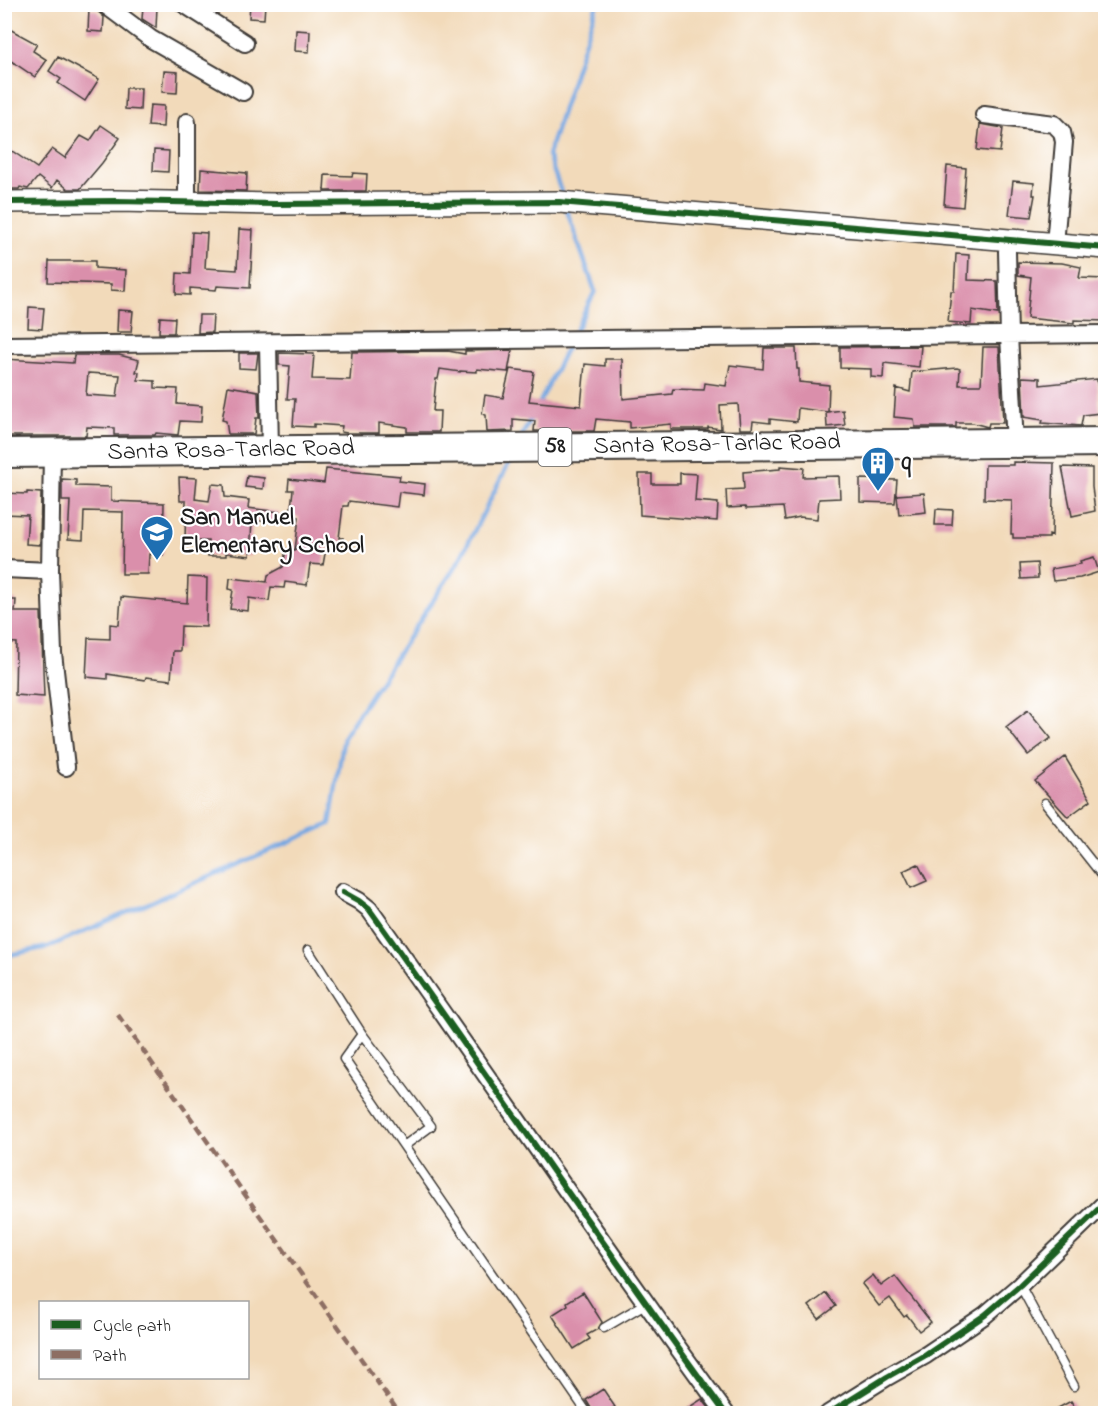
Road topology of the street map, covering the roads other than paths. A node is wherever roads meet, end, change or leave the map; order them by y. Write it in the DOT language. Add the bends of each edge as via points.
graph roads {
  1 [pos="104,4"];
  2 [pos="184,4"];
  3 [pos="245,42"];
  4 [pos="243,92"];
  5 [pos="984,115"];
  6 [pos="187,122"];
  7 [pos="4,202"];
  8 [pos="187,203"];
  9 [pos="1055,244"];
  10 [pos="1106,248"];
  11 [pos="1007,251"];
  12 [pos="1106,334"];
  13 [pos="1009,336"];
  14 [pos="268,343"];
  15 [pos="4,345"];
  16 [pos="1016,442"];
  17 [pos="1106,442"];
  18 [pos="270,450"];
  19 [pos="4,453"];
  20 [pos="51,453"];
  21 [pos="4,569"];
  22 [pos="50,571"];
  23 [pos="66,767"];
  24 [pos="1045,803"];
  25 [pos="1106,880"];
  26 [pos="343,892"];
  27 [pos="308,950"];
  28 [pos="362,1034"];
  29 [pos="404,1146"];
  30 [pos="1106,1202"];
  31 [pos="1020,1285"];
  32 [pos="645,1304"];
  33 [pos="604,1328"];
  34 [pos="1074,1386"];
  35 [pos="588,1413"];
  36 [pos="726,1413"];
  37 [pos="828,1413"];
  1 -- 4 [label="street" via="151,39"];
  2 -- 3 [label="street"];
  5 -- 9 [label="street" via="1054,124 1062,132"];
  6 -- 8 [label="street"];
  7 -- 8 [label="street"];
  8 -- 9 [label="street" via="559,202"];
  9 -- 10 [label="street"];
  11 -- 13 [label="street"];
  12 -- 13 [label="street"];
  13 -- 14 [label="street"];
  13 -- 16 [label="street"];
  14 -- 15 [label="street"];
  14 -- 18 [label="street"];
  16 -- 17 [label="highway, Santa Rosa-Tarlac Road / 58"];
  16 -- 18 [label="highway, Santa Rosa-Tarlac Road / 58"];
  18 -- 20 [label="highway, Santa Rosa-Tarlac Road / 58"];
  19 -- 20 [label="highway, Santa Rosa-Tarlac Road / 58"];
  20 -- 22 [label="street"];
  21 -- 22 [label="street"];
  22 -- 23 [label="street" via="53,654"];
  24 -- 25 [label="lane"];
  26 -- 32 [label="street" via="369,909"];
  27 -- 28 [label="lane"];
  28 -- 29 [label="lane" via="344,1059"];
  28 -- 29 [label="lane" via="431,1126"];
  29 -- 35 [label="lane"];
  30 -- 31 [label="street"];
  31 -- 34 [label="lane"];
  31 -- 37 [label="street" via="964,1331"];
  32 -- 33 [label="lane"];
  32 -- 36 [label="street"];
}
